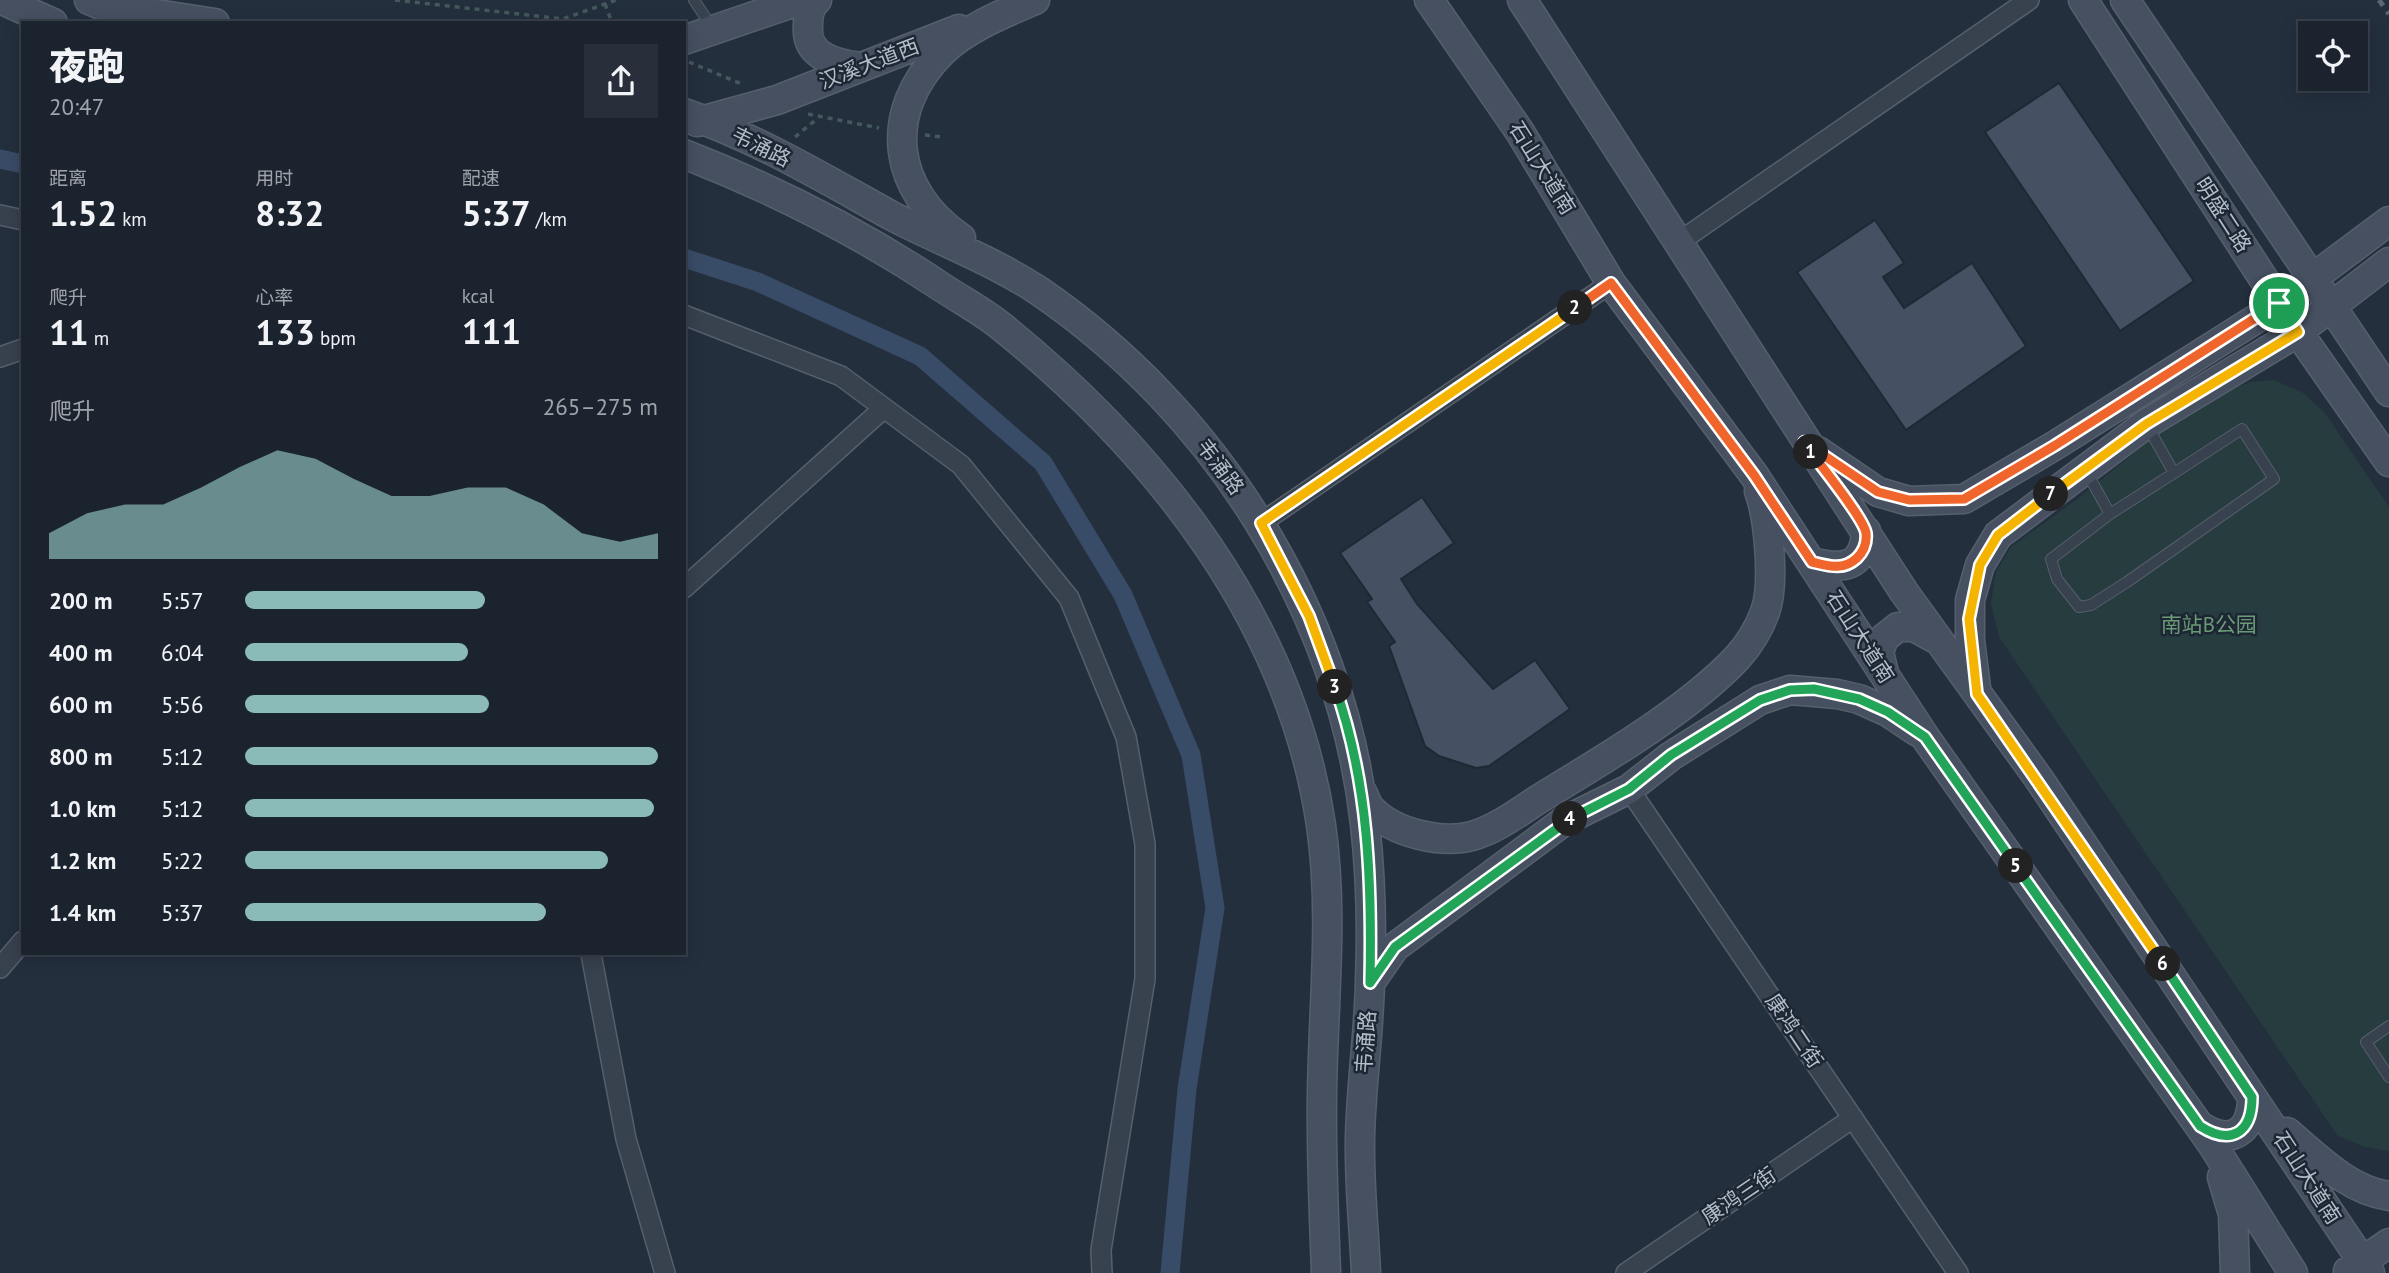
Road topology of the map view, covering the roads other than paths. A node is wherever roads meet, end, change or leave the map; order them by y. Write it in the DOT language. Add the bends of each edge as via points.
graph roads {
  1 [pos="2,0"];
  2 [pos="89,0"];
  3 [pos="694,0"];
  4 [pos="801,0"];
  5 [pos="817,0"];
  6 [pos="1033,0"];
  7 [pos="1418,0"];
  8 [pos="1429,0"];
  9 [pos="1522,0"];
  10 [pos="1542,0"];
  11 [pos="2029,0"];
  12 [pos="2083,0"];
  13 [pos="2125,0"];
  14 [pos="49,21"];
  15 [pos="202,21"];
  16 [pos="714,30"];
  17 [pos="1456,38"];
  18 [pos="686,39"];
  19 [pos="861,67"];
  20 [pos="691,120"];
  21 [pos="1602,121"];
  22 [pos="686,155"];
  23 [pos="0,215"];
  24 [pos="21,220"];
  25 [pos="2389,220"];
  26 [pos="908,224"];
  27 [pos="1679,242"];
  28 [pos="889,252"];
  29 [pos="2389,262"];
  30 [pos="2311,279"];
  31 [pos="1611,283"];
  32 [pos="1035,289"];
  33 [pos="2279,303"];
  34 [pos="2330,308"];
  35 [pos="686,316"];
  36 [pos="2298,332"];
  37 [pos="21,350"];
  38 [pos="0,357"];
  39 [pos="2389,392"];
  40 [pos="884,408"];
  41 [pos="2146,424"];
  42 [pos="1804,442"];
  43 [pos="2054,446"];
  44 [pos="2389,462"];
  45 [pos="2084,468"];
  46 [pos="2174,474"];
  47 [pos="1754,475"];
  48 [pos="2062,487"];
  49 [pos="2110,514"];
  50 [pos="1261,523"];
  51 [pos="1866,531"];
  52 [pos="1812,562"];
  53 [pos="686,586"];
  54 [pos="1938,640"];
  55 [pos="1884,673"];
  56 [pos="1977,694"];
  57 [pos="1672,712"];
  58 [pos="1925,737"];
  59 [pos="1671,755"];
  60 [pos="1584,772"];
  61 [pos="1360,788"];
  62 [pos="1629,789"];
  63 [pos="1564,821"];
  64 [pos="21,943"];
  65 [pos="591,955"];
  66 [pos="0,968"];
  67 [pos="1370,983"];
  68 [pos="2389,1026"];
  69 [pos="2389,1077"];
  70 [pos="2257,1104"];
  71 [pos="1853,1118"];
  72 [pos="2206,1135"];
  73 [pos="2389,1196"];
  74 [pos="2389,1243"];
  75 [pos="2359,1269"];
  76 [pos="665,1273"];
  77 [pos="1102,1273"];
  78 [pos="1326,1273"];
  79 [pos="1366,1273"];
  80 [pos="1626,1273"];
  81 [pos="1958,1273"];
  82 [pos="2235,1273"];
  83 [pos="2293,1273"];
  1 -- 14 [label="main road"];
  2 -- 15 [label="main road"];
  3 -- 16 [label="lane"];
  4 -- 16 [label="main road"];
  5 -- 19 [label="main road" via="809,16 810,43 820,56 839,65"];
  6 -- 19 [label="main road, 汉溪大道西"];
  6 -- 32 [label="main road" via="943,50 905,109 902,132 904,165 912,188 939,223"];
  7 -- 17 [label="main road"];
  8 -- 17 [label="main road, 石山大道南"];
  9 -- 21 [label="main road, 石山大道南"];
  10 -- 21 [label="main road"];
  11 -- 27 [label="street"];
  12 -- 33 [label="main road, 明盛二路"];
  13 -- 30 [label="main road, 明盛二路"];
  16 -- 18 [label="main road"];
  17 -- 31 [label="main road, 石山大道南" via="1520,132"];
  19 -- 20 [label="main road, 汉溪大道西" via="777,100"];
  20 -- 26 [label="main road, 韦涌路" via="777,153"];
  21 -- 27 [label="main road, 石山大道南"];
  22 -- 28 [label="main road, 韦涌路" via="750,180"];
  23 -- 24 [label="street"];
  25 -- 30 [label="main road"];
  26 -- 28 [label="main road" via="883,223 879,241"];
  26 -- 32 [label="main road, 韦涌路"];
  27 -- 42 [label="main road, 石山大道南"];
  28 -- 78 [label="main road, 韦涌路" via="1000,326 1137,452 1225,569 1292,705 1310,766 1322,841 1329,957 1321,1095"];
  29 -- 34 [label="main road"];
  30 -- 33 [label="main road"];
  30 -- 34 [label="main road, 明盛二路"];
  31 -- 47 [label="main road, 石山大道南"];
  31 -- 50 [label="street"];
  32 -- 50 [label="main road, 韦涌路" via="1140,373 1221,466"];
  33 -- 36 [label="main road, 明盛二路"];
  33 -- 43 [label="main road"];
  34 -- 36 [label="main road"];
  34 -- 39 [label="main road, 明盛二路"];
  35 -- 40 [label="street" via="841,376"];
  36 -- 41 [label="main road"];
  36 -- 44 [label="main road, 明盛二路"];
  37 -- 38 [label="street"];
  40 -- 53 [label="street"];
  40 -- 77 [label="street" via="961,465 1069,598 1126,737 1146,844 1146,979 1101,1250"];
  41 -- 45 [label="main road"];
  41 -- 46 [label="lane"];
  42 -- 43 [label="main road" via="1878,492 1936,502 1964,499"];
  42 -- 51 [label="main road, 石山大道南"];
  43 -- 48 [label="main road" via="2041,476 2048,484"];
  45 -- 48 [label="main road"];
  45 -- 49 [label="lane"];
  46 -- 49 [label="lane"];
  46 -- 49 [label="lane" via="2242,429 2274,479 2127,582 2091,605 2079,607 2057,579 2051,559"];
  47 -- 52 [label="main road, 石山大道南"];
  47 -- 57 [label="main road" via="1767,533 1766,610 1737,658"];
  48 -- 56 [label="main road" via="1998,535 1980,565 1969,619"];
  50 -- 61 [label="main road, 韦涌路" via="1309,616 1327,664 1346,718"];
  51 -- 52 [label="main road" via="1865,547 1846,565"];
  51 -- 54 [label="main road, 石山大道南"];
  52 -- 55 [label="main road, 石山大道南"];
  54 -- 55 [label="main road" via="1914,627 1898,627 1884,638 1879,652"];
  54 -- 56 [label="main road, 石山大道南"];
  55 -- 58 [label="main road, 石山大道南"];
  56 -- 70 [label="main road, 石山大道南"];
  57 -- 59 [label="main road" via="1688,702 1698,702 1707,713 1698,731"];
  57 -- 60 [label="main road"];
  58 -- 59 [label="main road" via="1859,699 1814,689 1790,690 1760,700"];
  58 -- 72 [label="main road, 石山大道南"];
  59 -- 62 [label="main road"];
  60 -- 61 [label="main road" via="1492,827 1471,836 1444,839 1388,822 1371,809"];
  60 -- 63 [label="main road" via="1547,813 1549,821"];
  61 -- 67 [label="main road, 韦涌路" via="1372,898"];
  62 -- 63 [label="main road"];
  62 -- 71 [label="street, 康鸿二街"];
  63 -- 67 [label="main road" via="1395,947"];
  64 -- 66 [label="street"];
  65 -- 76 [label="street" via="626,1139"];
  67 -- 79 [label="main road, 韦涌路" via="1359,1140"];
  68 -- 69 [label="lane" via="2366,1042"];
  70 -- 72 [label="main road" via="2245,1127 2231,1136"];
  70 -- 73 [label="main road" via="2336,1173 2368,1193"];
  70 -- 75 [label="main road, 石山大道南"];
  71 -- 80 [label="street, 康鸿三街"];
  71 -- 81 [label="street, 康鸿二街"];
  72 -- 82 [label="main road" via="2233,1214"];
  72 -- 83 [label="main road, 石山大道南"];
  74 -- 75 [label="main road"];
}
